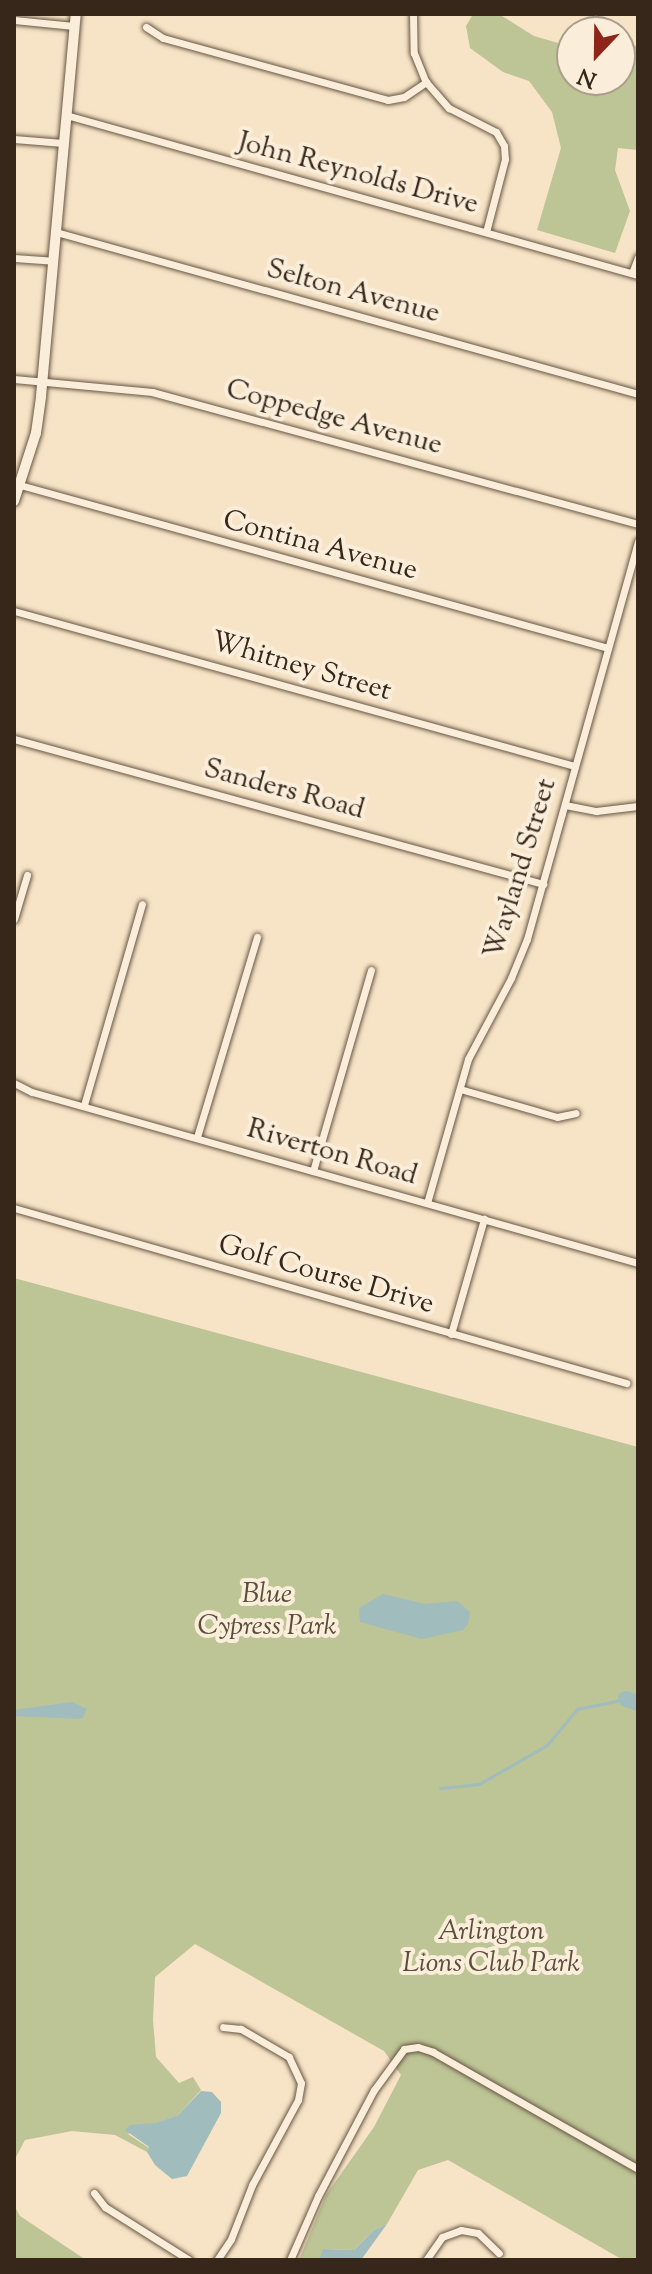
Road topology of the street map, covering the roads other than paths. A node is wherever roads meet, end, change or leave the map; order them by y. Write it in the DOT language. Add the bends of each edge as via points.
graph roads {
  1 [pos="413,14"];
  2 [pos="14,20"];
  3 [pos="75,20"];
  4 [pos="146,27"];
  5 [pos="426,82"];
  6 [pos="66,115"];
  7 [pos="14,139"];
  8 [pos="63,143"];
  9 [pos="56,232"];
  10 [pos="486,232"];
  11 [pos="638,257"];
  12 [pos="14,258"];
  13 [pos="53,261"];
  14 [pos="635,274"];
  15 [pos="14,379"];
  16 [pos="42,381"];
  17 [pos="638,394"];
  18 [pos="20,485"];
  19 [pos="14,501"];
  20 [pos="638,524"];
  21 [pos="638,541"];
  22 [pos="14,611"];
  23 [pos="608,648"];
  24 [pos="14,739"];
  25 [pos="575,766"];
  26 [pos="565,805"];
  27 [pos="638,806"];
  28 [pos="27,875"];
  29 [pos="543,884"];
  30 [pos="142,904"];
  31 [pos="14,919"];
  32 [pos="257,937"];
  33 [pos="371,970"];
  34 [pos="14,1083"];
  35 [pos="460,1089"];
  36 [pos="84,1105"];
  37 [pos="576,1113"];
  38 [pos="197,1137"];
  39 [pos="313,1171"];
  40 [pos="427,1203"];
  41 [pos="14,1208"];
  42 [pos="484,1219"];
  43 [pos="638,1263"];
  44 [pos="451,1334"];
  45 [pos="626,1383"];
  46 [pos="223,2027"];
  47 [pos="638,2169"];
  48 [pos="94,2193"];
  49 [pos="499,2253"];
  50 [pos="189,2260"];
  51 [pos="217,2260"];
  52 [pos="290,2260"];
  53 [pos="426,2260"];
  1 -- 5 [label="street" via="414,53"];
  2 -- 3 [label="street"];
  3 -- 6 [label="street"];
  4 -- 5 [label="street" via="163,38 388,100 404,97"];
  5 -- 10 [label="street" via="449,108 496,132 504,146"];
  6 -- 8 [label="street"];
  6 -- 10 [label="street, John Reynolds Drive"];
  7 -- 8 [label="street"];
  8 -- 9 [label="street"];
  9 -- 13 [label="street"];
  9 -- 17 [label="street, Selton Avenue"];
  10 -- 14 [label="street, John Reynolds Drive"];
  11 -- 14 [label="street"];
  12 -- 13 [label="street"];
  13 -- 16 [label="street"];
  15 -- 16 [label="street, Coppedge Avenue"];
  16 -- 18 [label="street" via="36,433"];
  16 -- 20 [label="street, Coppedge Avenue" via="186,400"];
  18 -- 19 [label="street"];
  18 -- 23 [label="street, Contina Avenue"];
  21 -- 23 [label="street, Wayland Street"];
  22 -- 25 [label="street, Whitney Street"];
  23 -- 25 [label="street, Wayland Street"];
  24 -- 29 [label="street, Sanders Road"];
  25 -- 26 [label="street, Wayland Street"];
  26 -- 27 [label="street" via="596,811"];
  26 -- 29 [label="street, Wayland Street"];
  28 -- 31 [label="street"];
  29 -- 35 [label="street, Wayland Street" via="521,957 476,1041"];
  30 -- 36 [label="street"];
  32 -- 38 [label="street"];
  33 -- 39 [label="street"];
  34 -- 36 [label="street, Riverton Road"];
  35 -- 37 [label="street" via="557,1117"];
  35 -- 40 [label="street, Wayland Street"];
  36 -- 38 [label="street, Riverton Road"];
  38 -- 39 [label="street, Riverton Road"];
  39 -- 40 [label="street, Riverton Road"];
  40 -- 42 [label="street, Riverton Road"];
  41 -- 44 [label="street, Golf Course Drive"];
  42 -- 43 [label="street, Riverton Road"];
  42 -- 44 [label="street"];
  44 -- 45 [label="street, Golf Course Drive"];
  46 -- 51 [label="street" via="241,2029 289,2057 301,2083 298,2100"];
  47 -- 52 [label="street" via="433,2052 404,2049 374,2090"];
  48 -- 50 [label="street" via="105,2207"];
  49 -- 53 [label="street" via="478,2233 461,2230 442,2237"];
}
